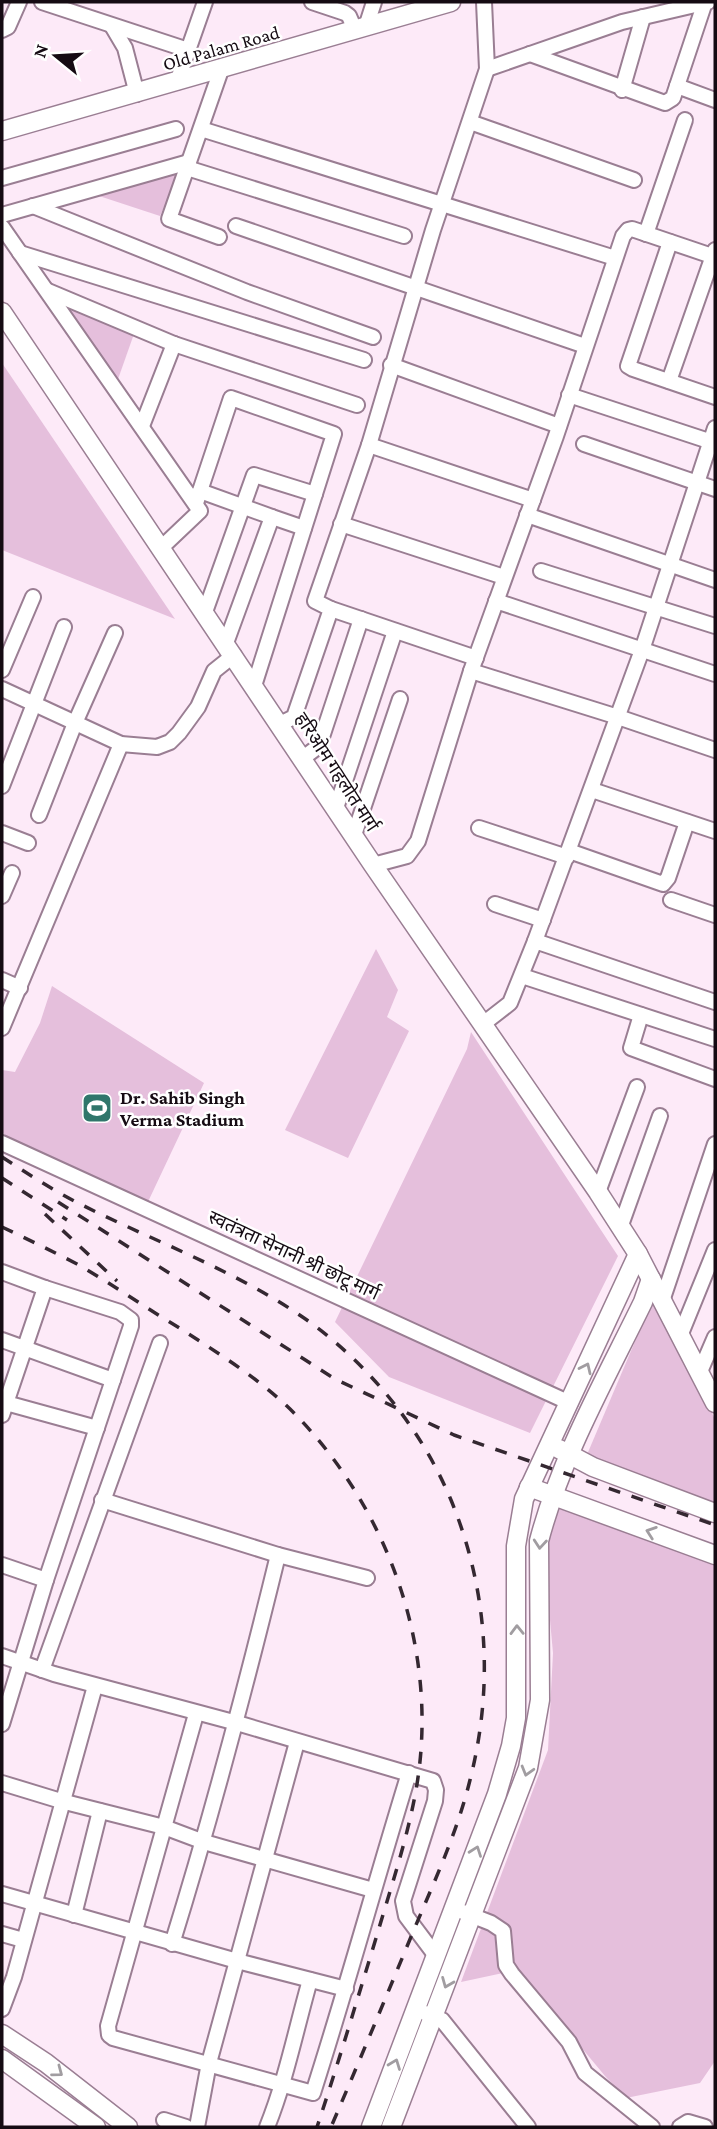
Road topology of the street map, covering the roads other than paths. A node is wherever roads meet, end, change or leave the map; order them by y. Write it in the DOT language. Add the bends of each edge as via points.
graph roads {
  1 [pos="19,2"];
  2 [pos="42,2"];
  3 [pos="205,2"];
  4 [pos="312,2"];
  5 [pos="374,2"];
  6 [pos="451,2"];
  7 [pos="484,2"];
  8 [pos="342,6"];
  9 [pos="422,6"];
  10 [pos="707,9"];
  11 [pos="643,17"];
  12 [pos="112,26"];
  13 [pos="360,28"];
  14 [pos="2,30"];
  15 [pos="188,50"];
  16 [pos="530,54"];
  17 [pos="487,69"];
  18 [pos="221,70"];
  19 [pos="177,82"];
  20 [pos="677,86"];
  21 [pos="622,90"];
  22 [pos="137,94"];
  23 [pos="715,100"];
  24 [pos="685,120"];
  25 [pos="470,122"];
  26 [pos="176,129"];
  27 [pos="201,130"];
  28 [pos="2,131"];
  29 [pos="188,165"];
  30 [pos="2,177"];
  31 [pos="634,180"];
  32 [pos="441,205"];
  33 [pos="33,206"];
  34 [pos="2,215"];
  35 [pos="236,226"];
  36 [pos="2,227"];
  37 [pos="646,233"];
  38 [pos="404,236"];
  39 [pos="219,237"];
  40 [pos="670,242"];
  41 [pos="20,253"];
  42 [pos="714,255"];
  43 [pos="615,258"];
  44 [pos="415,288"];
  45 [pos="47,290"];
  46 [pos="2,312"];
  47 [pos="373,337"];
  48 [pos="174,344"];
  49 [pos="586,346"];
  50 [pos="364,360"];
  51 [pos="391,366"];
  52 [pos="669,381"];
  53 [pos="569,395"];
  54 [pos="715,397"];
  55 [pos="357,405"];
  56 [pos="142,425"];
  57 [pos="559,426"];
  58 [pos="714,438"];
  59 [pos="584,444"];
  60 [pos="369,445"];
  61 [pos="698,483"];
  62 [pos="715,489"];
  63 [pos="315,494"];
  64 [pos="198,497"];
  65 [pos="533,500"];
  66 [pos="243,505"];
  67 [pos="527,515"];
  68 [pos="272,517"];
  69 [pos="341,524"];
  70 [pos="304,528"];
  71 [pos="161,548"];
  72 [pos="671,566"];
  73 [pos="541,571"];
  74 [pos="504,577"];
  75 [pos="715,580"];
  76 [pos="33,597"];
  77 [pos="496,601"];
  78 [pos="657,607"];
  79 [pos="331,609"];
  80 [pos="205,612"];
  81 [pos="361,619"];
  82 [pos="715,626"];
  83 [pos="64,628"];
  84 [pos="395,631"];
  85 [pos="115,633"];
  86 [pos="230,649"];
  87 [pos="642,650"];
  88 [pos="473,664"];
  89 [pos="2,670"];
  90 [pos="715,674"];
  91 [pos="254,686"];
  92 [pos="2,690"];
  93 [pos="400,699"];
  94 [pos="32,704"];
  95 [pos="618,717"];
  96 [pos="75,723"];
  97 [pos="280,724"];
  98 [pos="121,744"];
  99 [pos="715,750"];
  100 [pos="303,758"];
  101 [pos="2,786"];
  102 [pos="592,790"];
  103 [pos="335,808"];
  104 [pos="39,815"];
  105 [pos="687,822"];
  106 [pos="479,828"];
  107 [pos="715,831"];
  108 [pos="2,833"];
  109 [pos="354,835"];
  110 [pos="27,843"];
  111 [pos="568,854"];
  112 [pos="373,865"];
  113 [pos="12,873"];
  114 [pos="2,896"];
  115 [pos="670,900"];
  116 [pos="495,904"];
  117 [pos="715,915"];
  118 [pos="543,920"];
  119 [pos="536,941"];
  120 [pos="522,976"];
  121 [pos="2,979"];
  122 [pos="20,988"];
  123 [pos="715,1002"];
  124 [pos="641,1016"];
  125 [pos="483,1024"];
  126 [pos="2,1028"];
  127 [pos="715,1039"];
  128 [pos="715,1079"];
  129 [pos="637,1087"];
  130 [pos="660,1116"];
  131 [pos="2,1143"];
  132 [pos="715,1144"];
  133 [pos="598,1192"];
  134 [pos="620,1228"];
  135 [pos="715,1250"];
  136 [pos="638,1254"];
  137 [pos="2,1272"];
  138 [pos="651,1279"];
  139 [pos="46,1288"];
  140 [pos="662,1301"];
  141 [pos="680,1336"];
  142 [pos="715,1337"];
  143 [pos="2,1340"];
  144 [pos="160,1343"];
  145 [pos="25,1348"];
  146 [pos="699,1374"];
  147 [pos="113,1380"];
  148 [pos="4,1402"];
  149 [pos="570,1403"];
  150 [pos="715,1403"];
  151 [pos="97,1428"];
  152 [pos="550,1443"];
  153 [pos="569,1454"];
  154 [pos="529,1487"];
  155 [pos="552,1497"];
  156 [pos="102,1500"];
  157 [pos="715,1513"];
  158 [pos="278,1555"];
  159 [pos="715,1555"];
  160 [pos="2,1565"];
  161 [pos="367,1578"];
  162 [pos="46,1580"];
  163 [pos="2,1656"];
  164 [pos="20,1662"];
  165 [pos="42,1670"];
  166 [pos="95,1686"];
  167 [pos="196,1714"];
  168 [pos="237,1723"];
  169 [pos="2,1724"];
  170 [pos="297,1742"];
  171 [pos="409,1773"];
  172 [pos="2,1783"];
  173 [pos="61,1801"];
  174 [pos="100,1811"];
  175 [pos="164,1827"];
  176 [pos="204,1842"];
  177 [pos="265,1858"];
  178 [pos="373,1890"];
  179 [pos="2,1895"];
  180 [pos="33,1903"];
  181 [pos="455,1909"];
  182 [pos="74,1915"];
  183 [pos="474,1917"];
  184 [pos="134,1933"];
  185 [pos="2,1934"];
  186 [pos="23,1940"];
  187 [pos="172,1944"];
  188 [pos="436,1956"];
  189 [pos="237,1961"];
  190 [pos="310,1980"];
  191 [pos="346,1989"];
  192 [pos="2,2008"];
  193 [pos="425,2013"];
  194 [pos="2,2034"];
  195 [pos="2,2059"];
  196 [pos="209,2063"];
  197 [pos="284,2084"];
  198 [pos="164,2120"];
  199 [pos="96,2127"];
  200 [pos="128,2127"];
  201 [pos="186,2127"];
  202 [pos="197,2127"];
  203 [pos="267,2127"];
  204 [pos="370,2127"];
  205 [pos="391,2127"];
  206 [pos="527,2127"];
  207 [pos="652,2127"];
  208 [pos="680,2127"];
  209 [pos="705,2127"];
  1 -- 14 [label="street" via="8,27"];
  2 -- 12 [label="street"];
  3 -- 15 [label="street"];
  4 -- 8 [label="street"];
  5 -- 13 [label="street"];
  6 -- 9 [label="street, Old Palam Road"];
  7 -- 17 [label="street"];
  8 -- 13 [label="street"];
  9 -- 13 [label="street, Old Palam Road"];
  10 -- 11 [label="street"];
  10 -- 20 [label="street"];
  11 -- 16 [label="street"];
  11 -- 21 [label="street"];
  12 -- 15 [label="street"];
  12 -- 22 [label="street" via="125,48"];
  13 -- 18 [label="street, Old Palam Road"];
  15 -- 19 [label="street"];
  16 -- 17 [label="street"];
  16 -- 21 [label="street"];
  17 -- 25 [label="street"];
  18 -- 19 [label="street, Old Palam Road"];
  18 -- 27 [label="street"];
  19 -- 22 [label="street, Old Palam Road"];
  20 -- 21 [label="street" via="666,103"];
  20 -- 23 [label="street"];
  22 -- 28 [label="street, Old Palam Road"];
  24 -- 37 [label="street"];
  25 -- 31 [label="street"];
  25 -- 32 [label="street"];
  26 -- 30 [label="street"];
  27 -- 29 [label="street"];
  27 -- 32 [label="street"];
  29 -- 33 [label="street"];
  29 -- 38 [label="street"];
  29 -- 39 [label="street" via="169,219"];
  32 -- 43 [label="street"];
  32 -- 44 [label="street"];
  33 -- 34 [label="street"];
  33 -- 47 [label="street"];
  35 -- 44 [label="street"];
  36 -- 41 [label="street"];
  37 -- 40 [label="street"];
  37 -- 43 [label="street" via="628,230"];
  40 -- 42 [label="street"];
  40 -- 52 [label="street" via="628,366"];
  41 -- 45 [label="street"];
  41 -- 50 [label="street"];
  42 -- 52 [label="street"];
  43 -- 49 [label="street"];
  44 -- 49 [label="street"];
  44 -- 51 [label="street"];
  45 -- 48 [label="street"];
  45 -- 56 [label="street"];
  46 -- 71 [label="street, हरिओम गहलोत मार्ग"];
  48 -- 55 [label="street"];
  48 -- 56 [label="street"];
  49 -- 53 [label="street"];
  51 -- 57 [label="street"];
  51 -- 60 [label="street"];
  52 -- 54 [label="street"];
  53 -- 57 [label="street"];
  53 -- 58 [label="street"];
  56 -- 64 [label="street"];
  57 -- 65 [label="street"];
  58 -- 61 [label="street"];
  59 -- 61 [label="street"];
  60 -- 65 [label="street"];
  60 -- 69 [label="street"];
  61 -- 62 [label="street"];
  61 -- 72 [label="street"];
  63 -- 64 [label="street" via="334,434 231,398"];
  63 -- 66 [label="street" via="254,475"];
  63 -- 70 [label="street"];
  64 -- 66 [label="street"];
  64 -- 71 [label="street" via="200,511"];
  65 -- 67 [label="street"];
  66 -- 68 [label="street"];
  66 -- 80 [label="street"];
  67 -- 72 [label="street"];
  67 -- 74 [label="street"];
  68 -- 70 [label="street"];
  68 -- 86 [label="street"];
  69 -- 74 [label="street"];
  69 -- 79 [label="street" via="315,601"];
  70 -- 91 [label="street"];
  71 -- 80 [label="street, हरिओम गहलोत मार्ग"];
  72 -- 75 [label="street"];
  72 -- 78 [label="street"];
  73 -- 78 [label="street"];
  74 -- 77 [label="street"];
  76 -- 89 [label="street"];
  77 -- 87 [label="street"];
  77 -- 88 [label="street"];
  78 -- 82 [label="street"];
  78 -- 87 [label="street"];
  79 -- 81 [label="street"];
  79 -- 97 [label="street" via="294,717"];
  80 -- 86 [label="street, हरिओम गहलोत मार्ग"];
  81 -- 84 [label="street"];
  81 -- 100 [label="street" via="318,746"];
  83 -- 94 [label="street"];
  84 -- 88 [label="street"];
  84 -- 103 [label="street"];
  85 -- 96 [label="street"];
  86 -- 91 [label="street, हरिओम गहलोत मार्ग"];
  86 -- 98 [label="street" via="198,707 170,742 157,747"];
  87 -- 90 [label="street"];
  87 -- 95 [label="street"];
  88 -- 95 [label="street"];
  88 -- 112 [label="street" via="418,841 407,856"];
  91 -- 97 [label="street, हरिओम गहलोत मार्ग"];
  92 -- 94 [label="street"];
  93 -- 109 [label="street"];
  94 -- 96 [label="street"];
  94 -- 101 [label="street"];
  95 -- 99 [label="street"];
  95 -- 102 [label="street"];
  96 -- 98 [label="street"];
  96 -- 104 [label="street"];
  97 -- 100 [label="street, हरिओम गहलोत मार्ग"];
  98 -- 122 [label="street"];
  100 -- 103 [label="street, हरिओम गहलोत मार्ग"];
  102 -- 105 [label="street"];
  102 -- 111 [label="street"];
  103 -- 109 [label="street, हरिओम गहलोत मार्ग"];
  105 -- 107 [label="street"];
  105 -- 111 [label="street" via="663,884"];
  106 -- 111 [label="street"];
  108 -- 110 [label="street"];
  109 -- 112 [label="street, हरिओम गहलोत मार्ग"];
  111 -- 118 [label="street"];
  112 -- 125 [label="street, हरिओम गहलोत मार्ग"];
  113 -- 114 [label="street"];
  115 -- 117 [label="street"];
  116 -- 118 [label="street"];
  118 -- 119 [label="street"];
  119 -- 120 [label="street"];
  119 -- 123 [label="street"];
  120 -- 124 [label="street"];
  120 -- 125 [label="street" via="510,1003"];
  121 -- 122 [label="street"];
  122 -- 126 [label="street"];
  124 -- 127 [label="street"];
  124 -- 128 [label="street" via="631,1048"];
  125 -- 133 [label="street, हरिओम गहलोत मार्ग"];
  129 -- 133 [label="street"];
  130 -- 134 [label="street"];
  131 -- 149 [label="street, स्वतंत्रता सेनानी श्री छोटू मार्ग"];
  132 -- 140 [label="street"];
  133 -- 134 [label="street, हरिओम गहलोत मार्ग"];
  134 -- 136 [label="street, हरिओम गहलोत मार्ग"];
  135 -- 141 [label="street"];
  136 -- 138 [label="street, हरिओम गहलोत मार्ग"];
  149 -- 136 [label="street, one-way"];
  137 -- 139 [label="street"];
  138 -- 140 [label="street, हरिओम गहलोत मार्ग"];
  138 -- 153 [label="street"];
  139 -- 145 [label="street"];
  139 -- 147 [label="street" via="120,1312 131,1320"];
  140 -- 141 [label="street, हरिओम गहलोत मार्ग"];
  141 -- 146 [label="street, हरिओम गहलोत मार्ग"];
  142 -- 146 [label="street"];
  143 -- 145 [label="street"];
  144 -- 156 [label="street"];
  145 -- 147 [label="street"];
  145 -- 148 [label="street"];
  146 -- 150 [label="street, हरिओम गहलोत मार्ग"];
  147 -- 151 [label="street"];
  148 -- 151 [label="street"];
  149 -- 152 [label="street"];
  151 -- 162 [label="street"];
  152 -- 153 [label="street"];
  152 -- 154 [label="street"];
  153 -- 155 [label="street"];
  153 -- 157 [label="street"];
  154 -- 155 [label="street"];
  181 -- 154 [label="street, one-way" via="511,1746 517,1695 516,1546"];
  159 -- 155 [label="street, one-way"];
  155 -- 183 [label="street, one-way" via="539,1541 540,1700 533,1747"];
  156 -- 158 [label="street"];
  156 -- 165 [label="street"];
  158 -- 161 [label="street"];
  158 -- 168 [label="street"];
  160 -- 162 [label="street"];
  162 -- 164 [label="street"];
  163 -- 164 [label="street"];
  164 -- 165 [label="street"];
  164 -- 169 [label="street"];
  165 -- 166 [label="street"];
  166 -- 167 [label="street"];
  166 -- 173 [label="street"];
  167 -- 168 [label="street"];
  167 -- 175 [label="street"];
  168 -- 170 [label="street"];
  168 -- 176 [label="street"];
  170 -- 171 [label="street"];
  170 -- 177 [label="street"];
  171 -- 178 [label="street"];
  171 -- 188 [label="street" via="433,1782 436,1790 404,1891 403,1909"];
  172 -- 173 [label="street"];
  173 -- 174 [label="street"];
  173 -- 180 [label="street"];
  174 -- 175 [label="street"];
  174 -- 182 [label="street"];
  175 -- 176 [label="street"];
  175 -- 184 [label="street"];
  176 -- 177 [label="street"];
  176 -- 187 [label="street"];
  177 -- 178 [label="street"];
  177 -- 189 [label="street"];
  178 -- 191 [label="street"];
  179 -- 180 [label="street"];
  180 -- 182 [label="street"];
  180 -- 186 [label="street"];
  181 -- 183 [label="street"];
  181 -- 188 [label="street"];
  182 -- 184 [label="street"];
  183 -- 193 [label="street, one-way"];
  183 -- 207 [label="street" via="503,1931 506,1965 569,2042 585,2073"];
  184 -- 187 [label="street"];
  184 -- 196 [label="street" via="109,2035"];
  185 -- 186 [label="street"];
  186 -- 192 [label="street"];
  187 -- 189 [label="street"];
  188 -- 193 [label="street"];
  189 -- 190 [label="street"];
  189 -- 196 [label="street"];
  190 -- 191 [label="street"];
  190 -- 197 [label="street"];
  191 -- 197 [label="street" via="313,2093"];
  204 -- 193 [label="street, one-way"];
  193 -- 205 [label="street"];
  193 -- 206 [label="street" via="442,2020"];
  194 -- 200 [label="street, one-way"];
  195 -- 199 [label="street"];
  196 -- 197 [label="street"];
  196 -- 202 [label="street"];
  197 -- 203 [label="street"];
  198 -- 201 [label="street"];
  208 -- 209 [label="street" via="688,2122"];
}
